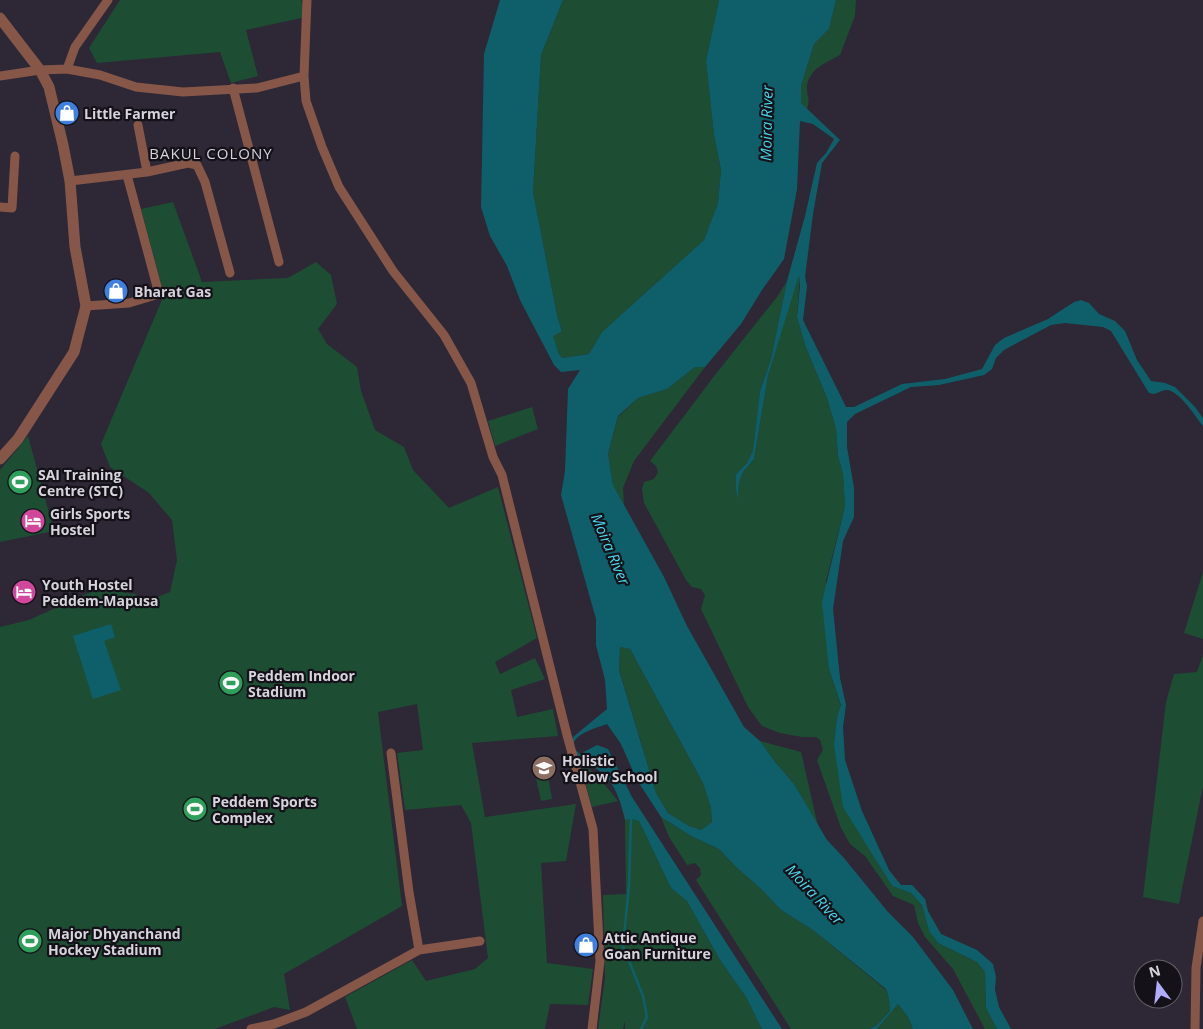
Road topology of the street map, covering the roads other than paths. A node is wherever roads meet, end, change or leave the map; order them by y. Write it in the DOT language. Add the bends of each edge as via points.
graph roads {
  1 [pos="108,0"];
  2 [pos="307,0"];
  3 [pos="0,18"];
  4 [pos="67,69"];
  5 [pos="40,70"];
  6 [pos="0,76"];
  7 [pos="304,76"];
  8 [pos="233,88"];
  9 [pos="138,125"];
  10 [pos="15,156"];
  11 [pos="147,172"];
  12 [pos="127,175"];
  13 [pos="70,181"];
  14 [pos="0,207"];
  15 [pos="280,262"];
  16 [pos="230,273"];
  17 [pos="86,306"];
  18 [pos="0,459"];
  19 [pos="391,752"];
  20 [pos="1203,921"];
  21 [pos="480,941"];
  22 [pos="419,950"];
  23 [pos="250,1029"];
  24 [pos="592,1029"];
  25 [pos="1196,1029"];
  1 -- 4 [label="street" via="74,47"];
  2 -- 7 [label="street"];
  3 -- 5 [label="street"];
  4 -- 5 [label="street"];
  4 -- 8 [label="street" via="100,75 136,87 183,92"];
  5 -- 6 [label="street"];
  5 -- 13 [label="street" via="49,87"];
  7 -- 8 [label="street" via="257,88"];
  7 -- 24 [label="street" via="306,101 339,187 393,271 444,335 458,359 471,383 493,457 502,475 593,829 600,961"];
  8 -- 15 [label="street"];
  9 -- 11 [label="street"];
  10 -- 14 [label="street" via="12,208"];
  11 -- 12 [label="street"];
  11 -- 16 [label="street" via="188,163 197,165 205,182"];
  12 -- 13 [label="street"];
  12 -- 17 [label="street" via="159,294 129,303"];
  13 -- 17 [label="street" via="75,247"];
  17 -- 18 [label="street" via="74,352 18,439"];
  19 -- 22 [label="street"];
  20 -- 25 [label="street" via="1196,968"];
  21 -- 22 [label="street"];
  22 -- 23 [label="street" via="306,1012"];
}
